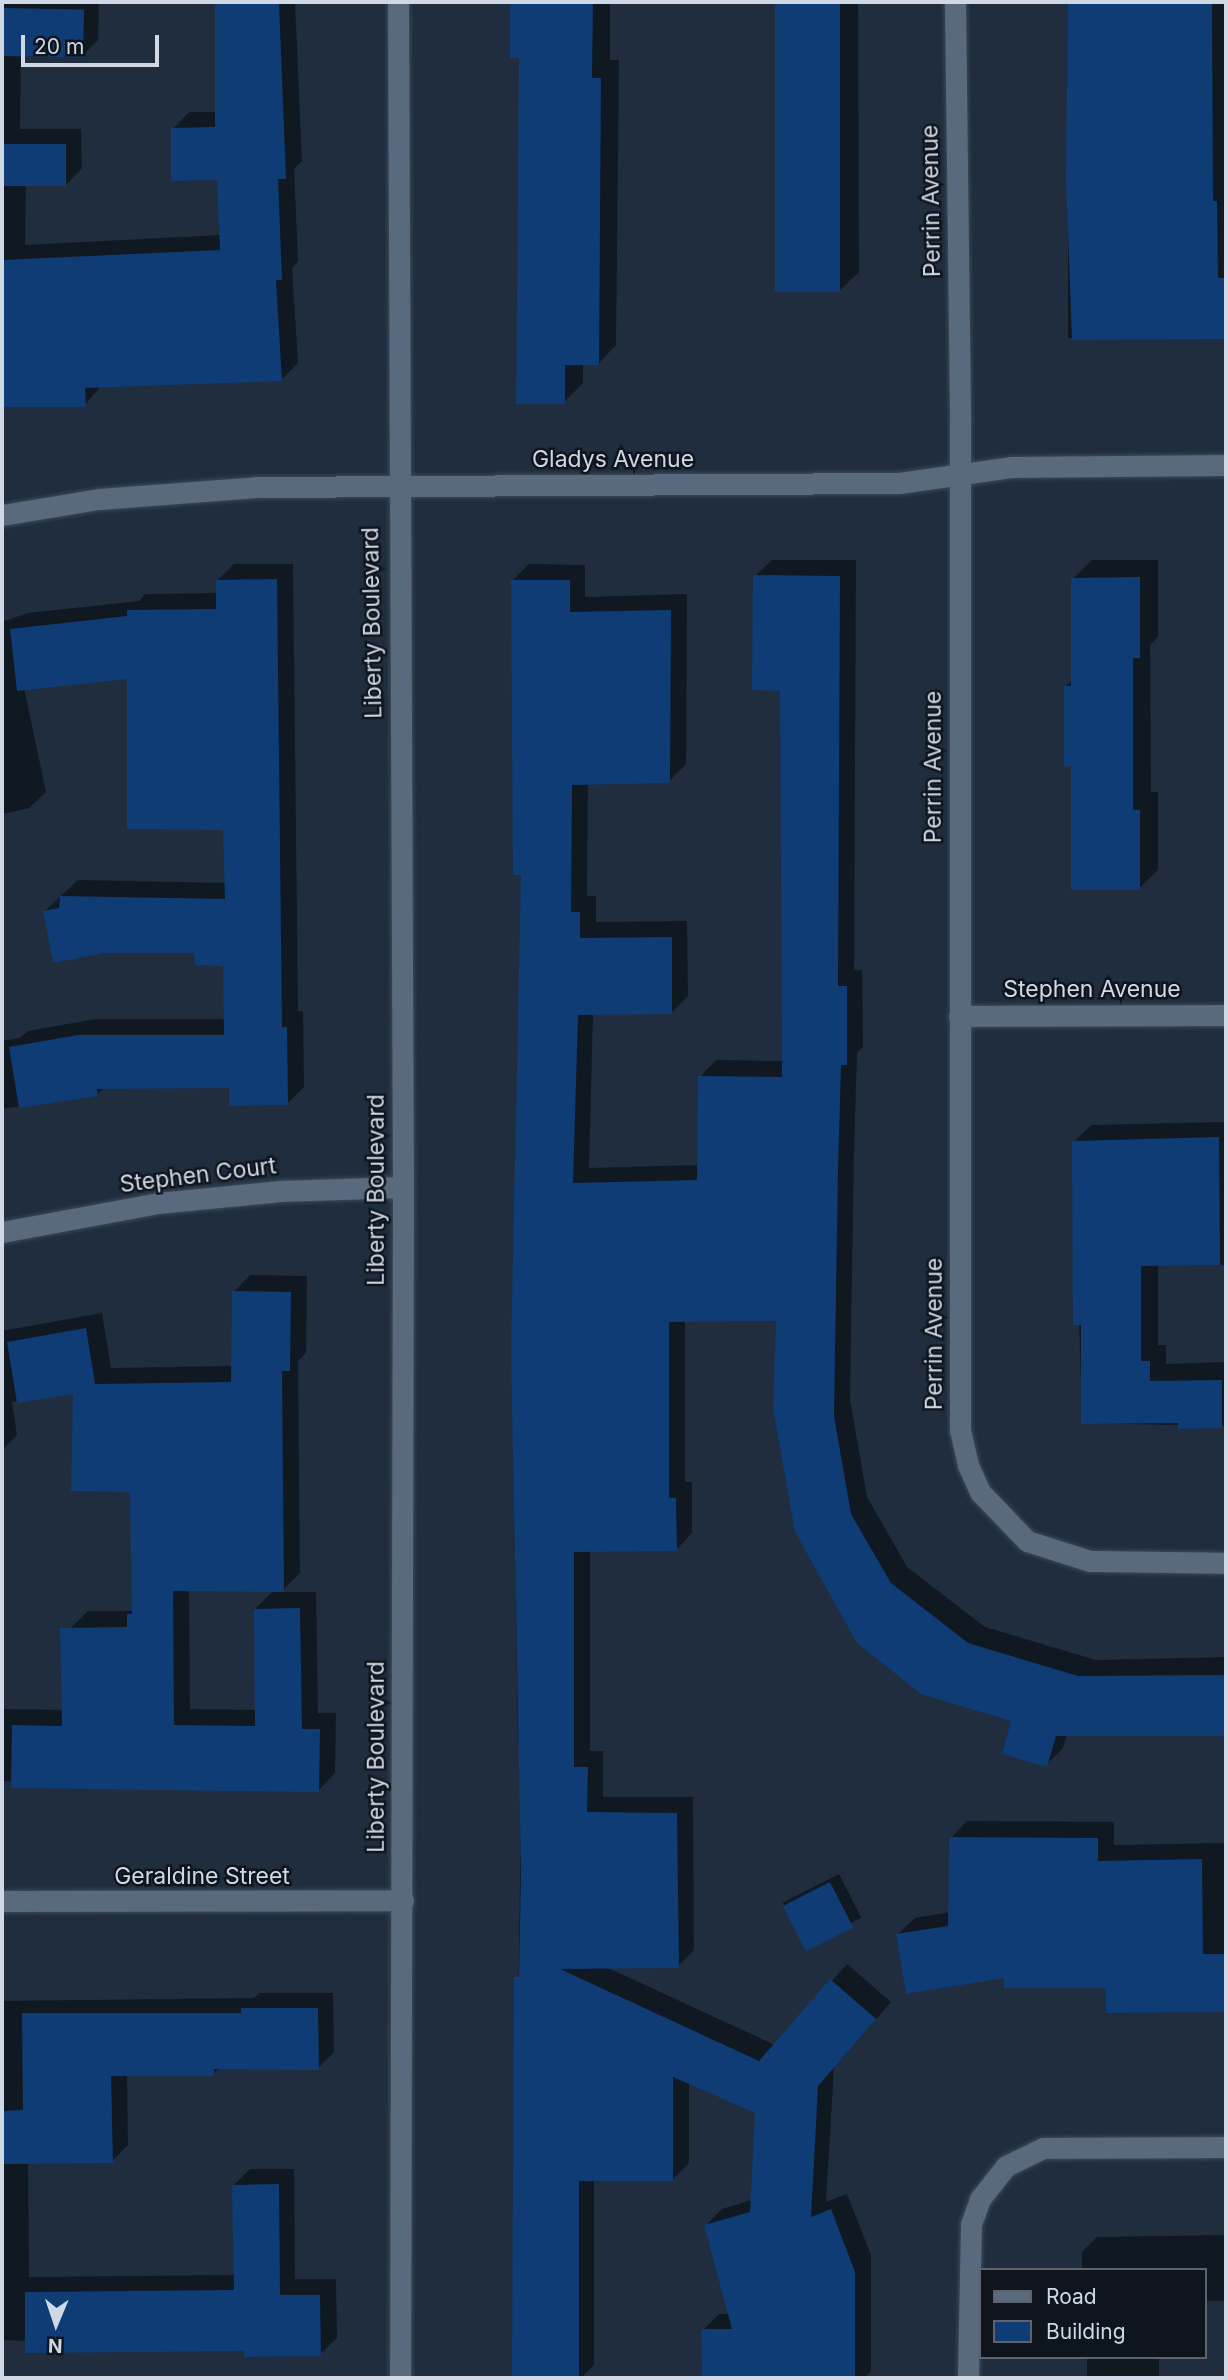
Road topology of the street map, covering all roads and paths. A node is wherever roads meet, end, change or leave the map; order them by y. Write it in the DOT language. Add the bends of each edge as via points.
graph roads {
  1 [pos="398,2"];
  2 [pos="955,2"];
  3 [pos="1226,465"];
  4 [pos="960,474"];
  5 [pos="397,485"];
  6 [pos="2,515"];
  7 [pos="1226,1014"];
  8 [pos="959,1016"];
  9 [pos="403,1187"];
  10 [pos="2,1232"];
  11 [pos="1226,1563"];
  12 [pos="403,1900"];
  13 [pos="2,1901"];
  14 [pos="1226,2147"];
  15 [pos="400,2378"];
  16 [pos="968,2378"];
  1 -- 5 [label="street, Liberty Boulevard"];
  2 -- 4 [label="street, Perrin Avenue"];
  3 -- 4 [label="street, Gladys Avenue" via="1011,467"];
  4 -- 5 [label="street, Gladys Avenue" via="899,483"];
  4 -- 8 [label="street, Perrin Avenue"];
  5 -- 6 [label="street, Gladys Avenue" via="257,487 125,497"];
  5 -- 9 [label="street, Liberty Boulevard"];
  7 -- 8 [label="street, Stephen Avenue"];
  8 -- 11 [label="street, Perrin Avenue" via="960,1430 980,1492 1027,1541 1090,1561"];
  9 -- 10 [label="street, Stephen Court" via="280,1191 158,1203"];
  9 -- 12 [label="street, Liberty Boulevard"];
  12 -- 13 [label="street, Geraldine Street"];
  12 -- 15 [label="street, Liberty Boulevard"];
  14 -- 16 [label="street" via="1043,2148 1006,2166 980,2199 971,2224"];
}
